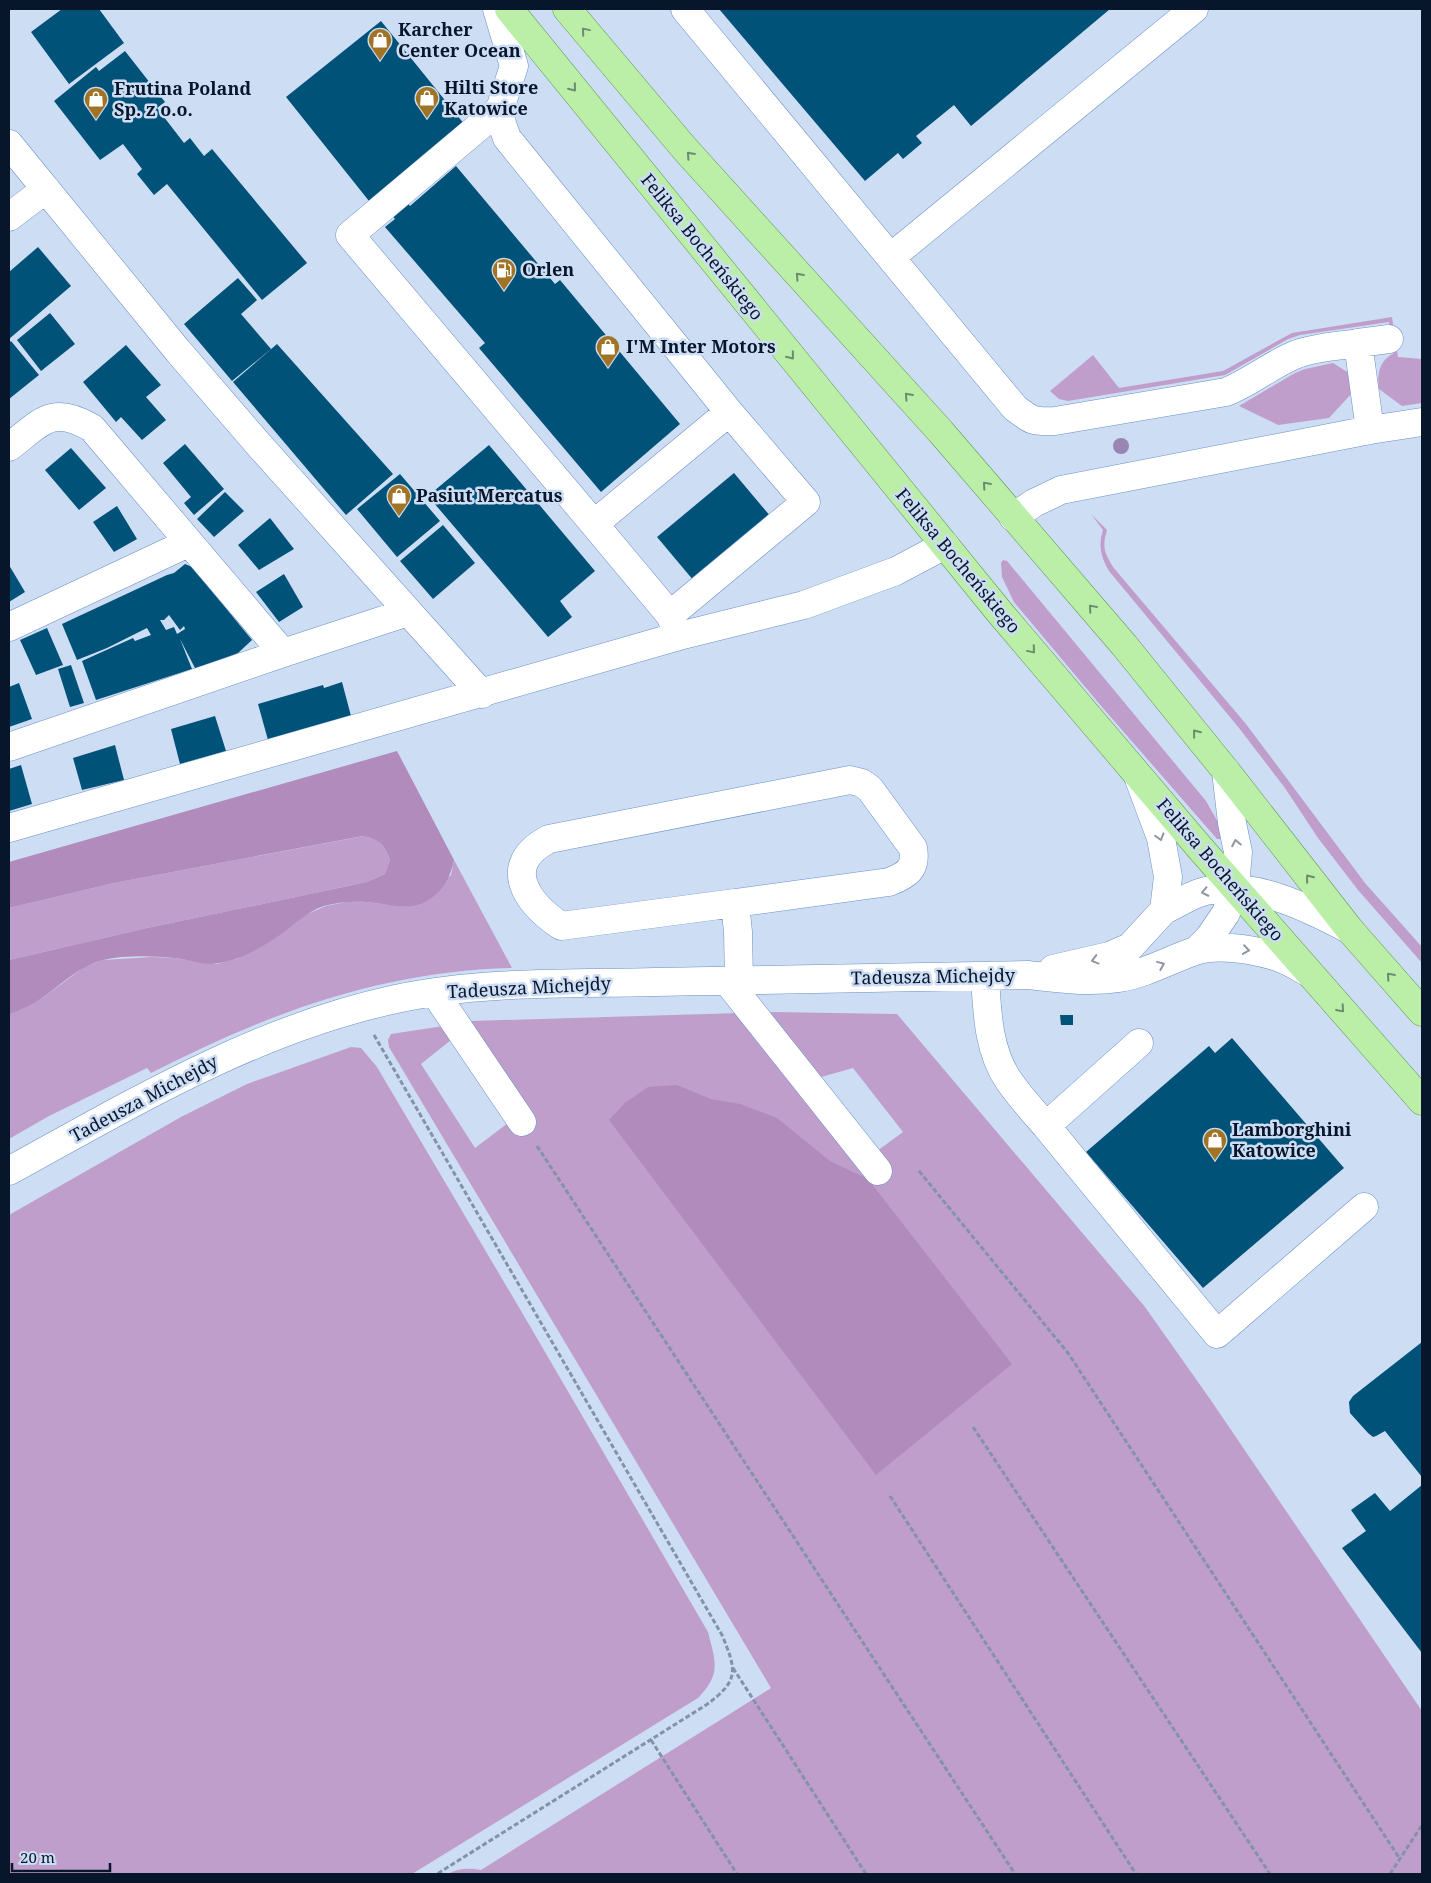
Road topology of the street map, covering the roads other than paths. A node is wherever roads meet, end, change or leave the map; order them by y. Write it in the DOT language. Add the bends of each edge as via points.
graph roads {
  1 [pos="497,9"];
  2 [pos="509,9"];
  3 [pos="566,9"];
  4 [pos="684,9"];
  5 [pos="1194,9"];
  6 [pos="500,109"];
  7 [pos="9,144"];
  8 [pos="46,189"];
  9 [pos="9,217"];
  10 [pos="891,257"];
  11 [pos="1389,339"];
  12 [pos="1358,343"];
  13 [pos="730,412"];
  14 [pos="1422,422"];
  15 [pos="1370,430"];
  16 [pos="9,447"];
  17 [pos="1014,517"];
  18 [pos="594,524"];
  19 [pos="188,543"];
  20 [pos="945,545"];
  21 [pos="408,612"];
  22 [pos="674,626"];
  23 [pos="9,627"];
  24 [pos="283,653"];
  25 [pos="482,694"];
  26 [pos="9,747"];
  27 [pos="1226,771"];
  28 [pos="1138,775"];
  29 [pos="9,828"];
  30 [pos="1235,887"];
  31 [pos="735,903"];
  32 [pos="1164,910"];
  33 [pos="1350,930"];
  34 [pos="1197,950"];
  35 [pos="1309,972"];
  36 [pos="1027,975"];
  37 [pos="984,976"];
  38 [pos="733,981"];
  39 [pos="435,993"];
  40 [pos="1422,1012"];
  41 [pos="1139,1043"];
  42 [pos="1422,1101"];
  43 [pos="522,1122"];
  44 [pos="1046,1126"];
  45 [pos="9,1171"];
  46 [pos="878,1171"];
  47 [pos="1364,1207"];
  1 -- 6 [label="street" via="514,66"];
  2 -- 20 [label="main road, Feliksa Bocheńskiego, one-way"];
  17 -- 3 [label="main road, one-way" via="685,149"];
  4 -- 10 [label="street"];
  5 -- 10 [label="street"];
  6 -- 13 [label="street" via="507,138"];
  6 -- 18 [label="street" via="350,235"];
  7 -- 8 [label="street"];
  8 -- 9 [label="street"];
  8 -- 21 [label="street" via="259,445"];
  10 -- 12 [label="street" via="1015,408 1038,422 1226,392 1296,354"];
  11 -- 12 [label="street"];
  12 -- 15 [label="street"];
  13 -- 18 [label="street"];
  13 -- 22 [label="street" via="806,502"];
  14 -- 15 [label="street"];
  15 -- 17 [label="street" via="1061,490"];
  16 -- 19 [label="street" via="50,417 76,418 92,428"];
  27 -- 17 [label="main road, one-way"];
  18 -- 22 [label="street"];
  19 -- 23 [label="street"];
  19 -- 24 [label="street"];
  20 -- 22 [label="street" via="896,571 804,605"];
  20 -- 28 [label="main road, Feliksa Bocheńskiego, one-way"];
  21 -- 24 [label="street"];
  21 -- 25 [label="street"];
  22 -- 25 [label="street"];
  24 -- 26 [label="street"];
  25 -- 29 [label="street"];
  30 -- 27 [label="street, Tadeusza Michejdy, one-way" via="1238,852"];
  33 -- 27 [label="main road, one-way"];
  28 -- 30 [label="main road, Feliksa Bocheńskiego"];
  28 -- 32 [label="street, one-way" via="1161,838 1168,877"];
  30 -- 32 [label="street, Tadeusza Michejdy, one-way" via="1200,892"];
  30 -- 33 [label="street, Tadeusza Michejdy" via="1303,906"];
  30 -- 34 [label="street, Tadeusza Michejdy" via="1226,912"];
  30 -- 35 [label="main road, Feliksa Bocheńskiego"];
  31 -- 31 [label="street" via="889,882 911,869 915,860 913,848 870,789 862,782 850,780 549,839 536,845 522,868 522,880 532,902 561,926"];
  31 -- 38 [label="street" via="738,932"];
  32 -- 36 [label="street, Tadeusza Michejdy, one-way" via="1130,947 1096,960"];
  40 -- 33 [label="main road, one-way"];
  34 -- 35 [label="street, Tadeusza Michejdy, one-way" via="1243,949 1276,956"];
  36 -- 34 [label="street, Tadeusza Michejdy, one-way" via="1088,980 1120,978"];
  35 -- 42 [label="main road, Feliksa Bocheńskiego, one-way"];
  36 -- 37 [label="street, Tadeusza Michejdy"];
  37 -- 38 [label="street, Tadeusza Michejdy"];
  37 -- 44 [label="street" via="995,1053 1008,1080"];
  38 -- 39 [label="street, Tadeusza Michejdy" via="496,986"];
  38 -- 46 [label="street"];
  39 -- 43 [label="street"];
  39 -- 45 [label="street, Tadeusza Michejdy" via="358,1009 246,1047 155,1091"];
  41 -- 44 [label="street"];
  44 -- 47 [label="street" via="1217,1334"];
}
